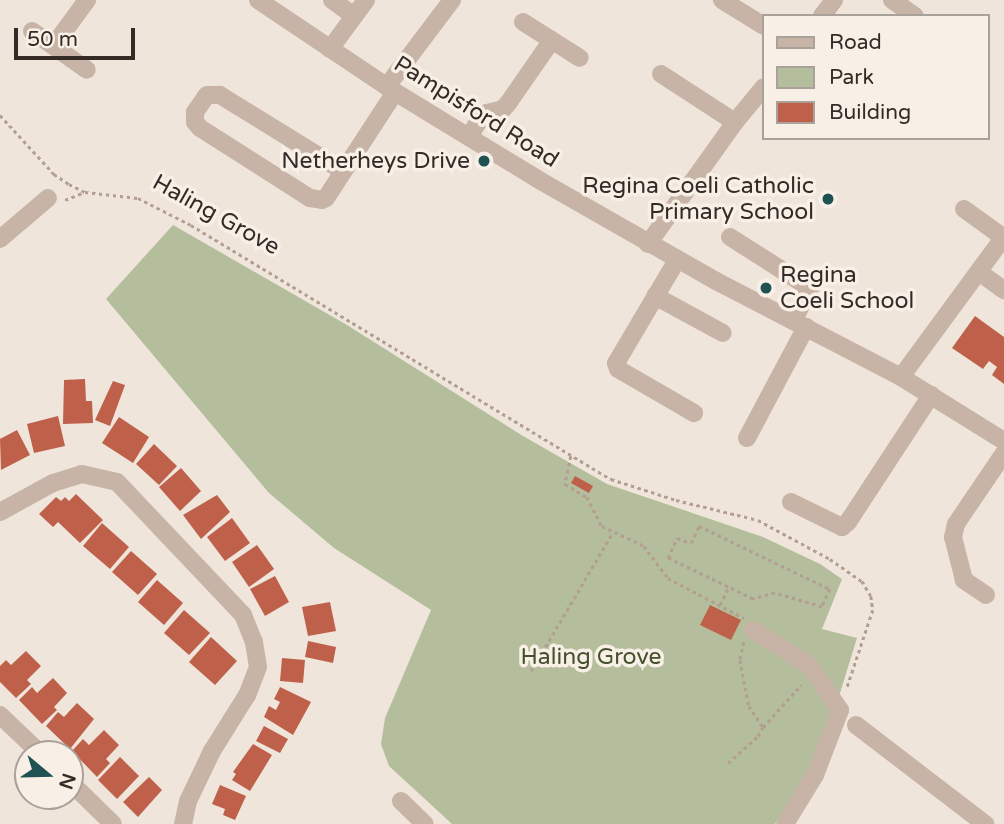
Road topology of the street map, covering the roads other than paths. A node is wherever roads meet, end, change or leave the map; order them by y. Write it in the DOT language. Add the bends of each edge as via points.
graph roads {
  1 [pos="87,0"];
  2 [pos="258,0"];
  3 [pos="332,0"];
  4 [pos="366,0"];
  5 [pos="452,0"];
  6 [pos="722,0"];
  7 [pos="892,0"];
  8 [pos="912,14"];
  9 [pos="354,16"];
  10 [pos="523,22"];
  11 [pos="762,25"];
  12 [pos="32,31"];
  13 [pos="552,40"];
  14 [pos="54,45"];
  15 [pos="330,50"];
  16 [pos="580,58"];
  17 [pos="88,70"];
  18 [pos="661,74"];
  19 [pos="391,89"];
  20 [pos="762,90"];
  21 [pos="735,122"];
  22 [pos="469,137"];
  23 [pos="343,171"];
  24 [pos="48,198"];
  25 [pos="964,209"];
  26 [pos="730,237"];
  27 [pos="1004,237"];
  28 [pos="0,239"];
  29 [pos="648,244"];
  30 [pos="677,260"];
  31 [pos="979,272"];
  32 [pos="1004,290"];
  33 [pos="655,296"];
  34 [pos="800,324"];
  35 [pos="723,333"];
  36 [pos="901,377"];
  37 [pos="931,395"];
  38 [pos="694,413"];
  39 [pos="747,438"];
  40 [pos="1004,441"];
  41 [pos="1004,453"];
  42 [pos="791,502"];
  43 [pos="0,512"];
  44 [pos="986,595"];
  45 [pos="753,630"];
  46 [pos="0,715"];
  47 [pos="856,725"];
  48 [pos="26,740"];
  49 [pos="84,796"];
  50 [pos="401,800"];
  51 [pos="113,824"];
  52 [pos="183,824"];
  53 [pos="425,824"];
  54 [pos="785,824"];
  55 [pos="985,824"];
  1 -- 14 [label="street"];
  2 -- 15 [label="street, Pampisford Road"];
  3 -- 9 [label="street"];
  4 -- 9 [label="street"];
  5 -- 19 [label="street"];
  6 -- 11 [label="street"];
  7 -- 8 [label="street"];
  9 -- 15 [label="street"];
  10 -- 13 [label="street"];
  12 -- 14 [label="street"];
  13 -- 16 [label="street"];
  13 -- 22 [label="street" via="509,102 480,119"];
  14 -- 17 [label="street"];
  15 -- 19 [label="street, Pampisford Road"];
  18 -- 21 [label="street"];
  19 -- 22 [label="street, Pampisford Road"];
  19 -- 23 [label="street"];
  20 -- 21 [label="street"];
  21 -- 29 [label="street"];
  22 -- 29 [label="street, Pampisford Road"];
  23 -- 23 [label="street" via="223,96 210,93 200,103 194,119 200,128 310,198 326,198"];
  24 -- 28 [label="street"];
  25 -- 27 [label="street"];
  26 -- 34 [label="street" via="810,288"];
  27 -- 31 [label="street"];
  29 -- 30 [label="street, Pampisford Road"];
  30 -- 33 [label="street"];
  30 -- 34 [label="street, Pampisford Road"];
  31 -- 32 [label="street"];
  31 -- 36 [label="street"];
  33 -- 35 [label="street"];
  33 -- 38 [label="street" via="616,363 618,369"];
  34 -- 36 [label="street, Pampisford Road"];
  34 -- 39 [label="street"];
  36 -- 37 [label="street, Pampisford Road"];
  37 -- 40 [label="street, Pampisford Road"];
  37 -- 42 [label="street" via="842,527"];
  41 -- 44 [label="street" via="956,524 953,537 964,580"];
  43 -- 52 [label="street" via="53,483 82,474 117,482 243,615 258,667 188,801"];
  45 -- 54 [label="street" via="808,665 840,710 815,775"];
  46 -- 48 [label="street"];
  47 -- 55 [label="street"];
  49 -- 51 [label="street"];
  50 -- 53 [label="street"];
}
